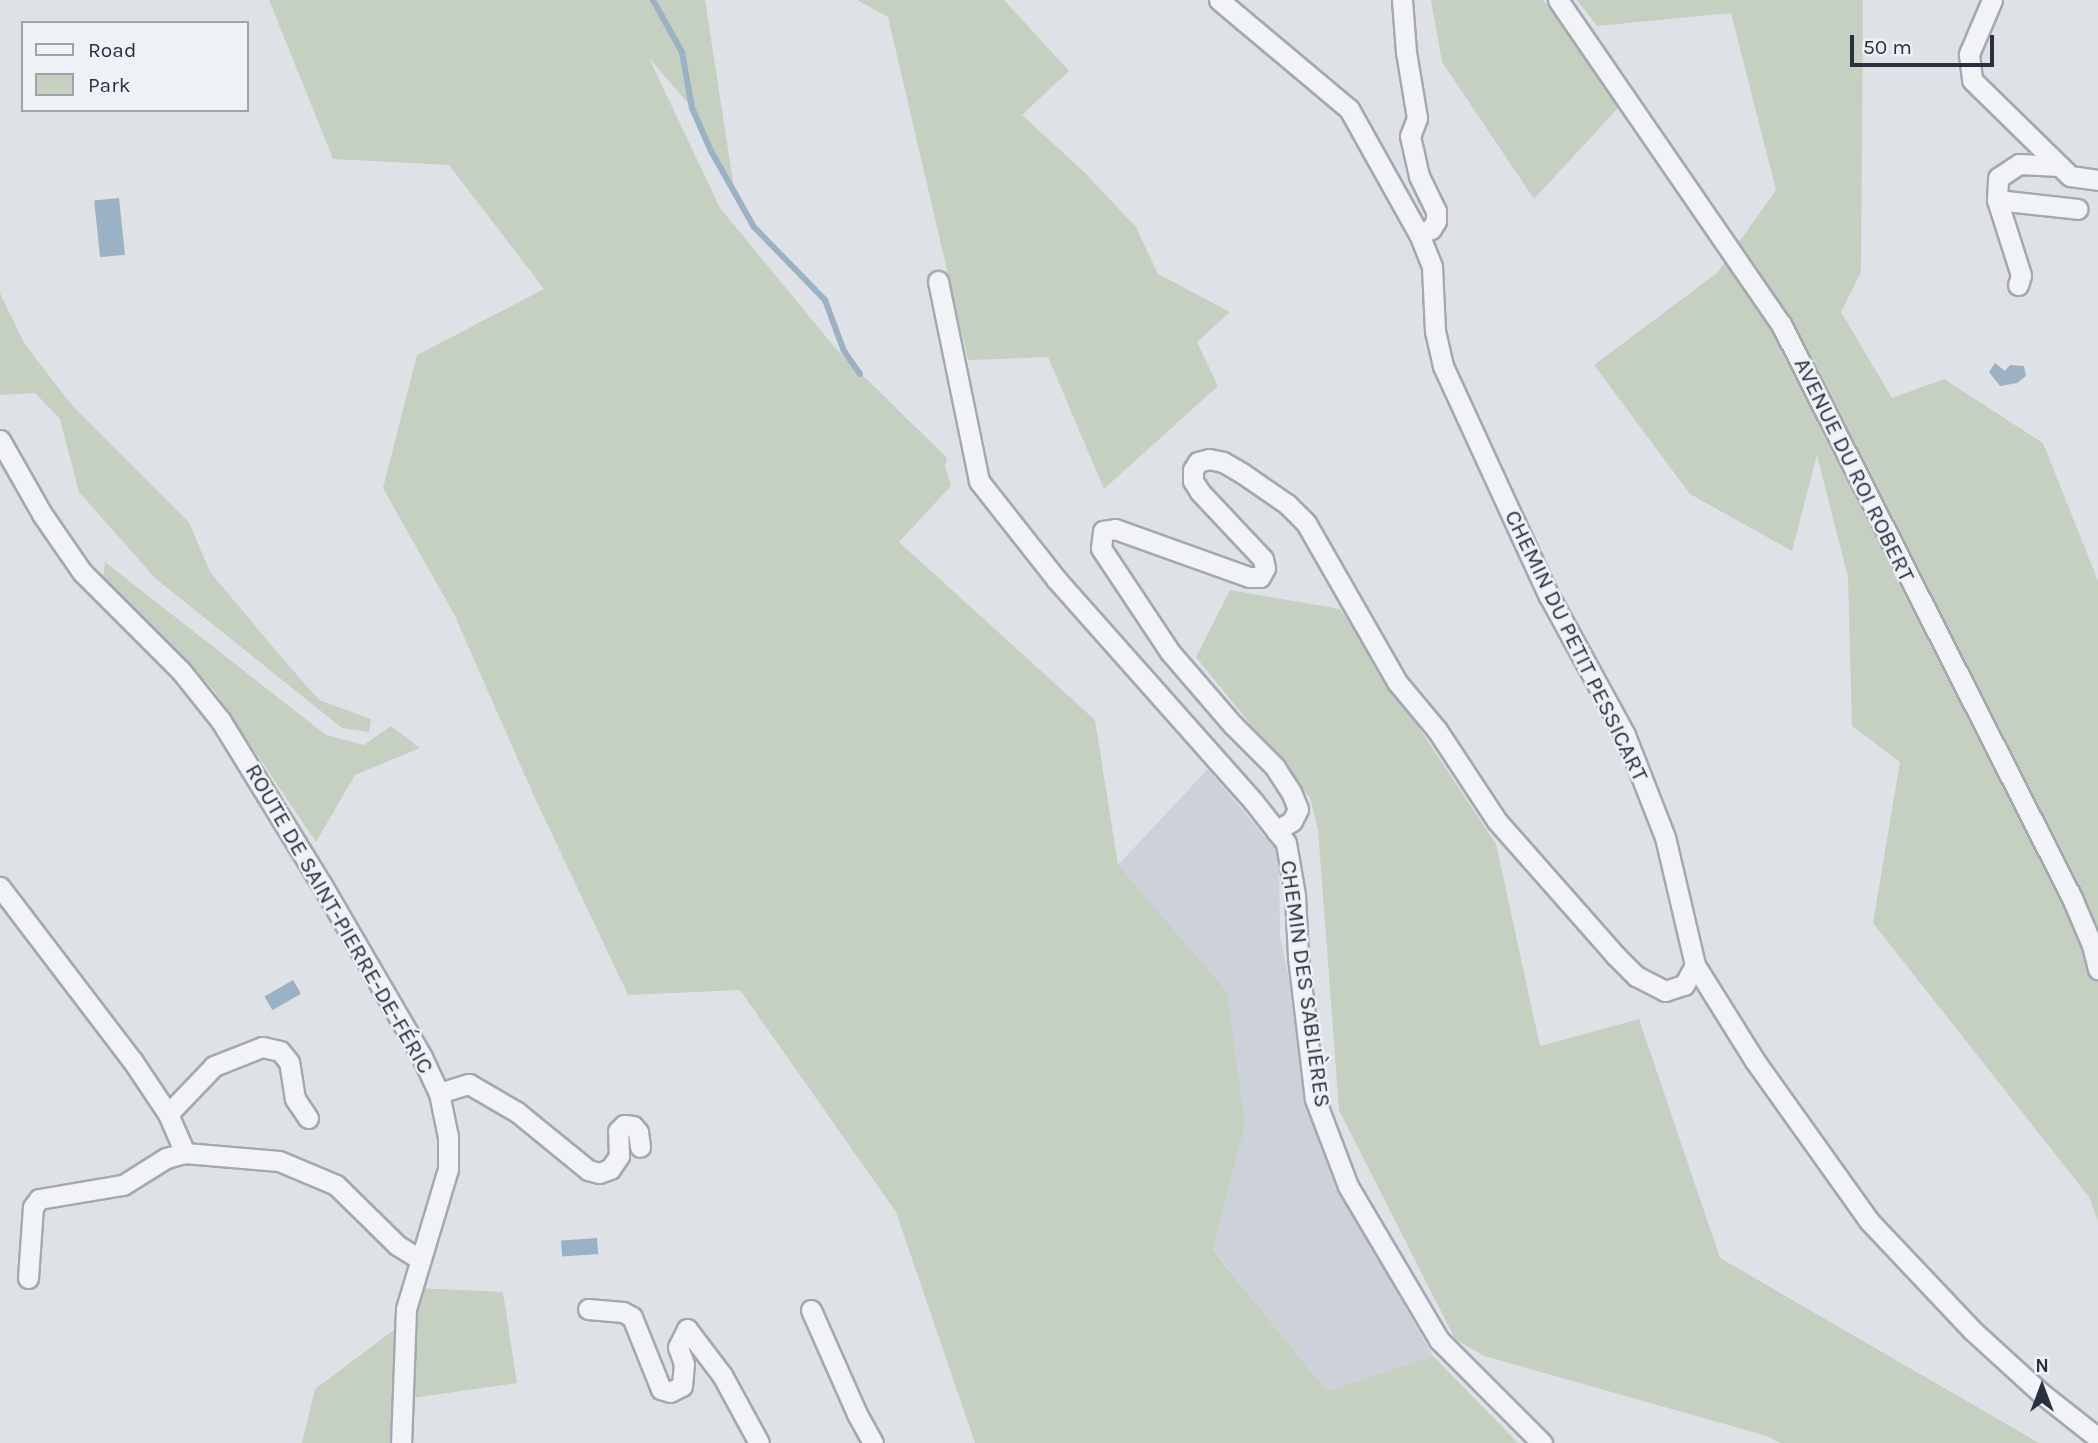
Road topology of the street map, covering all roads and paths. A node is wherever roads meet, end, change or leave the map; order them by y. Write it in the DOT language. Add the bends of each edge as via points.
graph roads {
  1 [pos="1219,0"];
  2 [pos="1402,0"];
  3 [pos="1558,0"];
  4 [pos="1992,0"];
  5 [pos="2060,166"];
  6 [pos="2098,180"];
  7 [pos="1997,200"];
  8 [pos="2078,209"];
  9 [pos="1419,234"];
  10 [pos="938,281"];
  11 [pos="2018,285"];
  12 [pos="0,440"];
  13 [pos="7,471"];
  14 [pos="1276,831"];
  15 [pos="0,887"];
  16 [pos="1695,965"];
  17 [pos="2098,969"];
  18 [pos="439,1093"];
  19 [pos="167,1114"];
  20 [pos="308,1118"];
  21 [pos="640,1147"];
  22 [pos="186,1153"];
  23 [pos="419,1259"];
  24 [pos="28,1278"];
  25 [pos="588,1309"];
  26 [pos="811,1310"];
  27 [pos="2098,1438"];
  28 [pos="401,1443"];
  29 [pos="759,1443"];
  30 [pos="873,1443"];
  31 [pos="1542,1443"];
  1 -- 9 [label="street, CHEMIN DU PETIT PESSICART" via="1349,109"];
  2 -- 9 [label="street" via="1417,118 1410,136 1419,176 1436,211 1431,229"];
  3 -- 17 [label="street, AVENUE DU ROI ROBERT" via="1781,324 2072,898"];
  4 -- 5 [label="street" via="1969,54 1972,80"];
  5 -- 6 [label="street" via="2070,176"];
  5 -- 7 [label="street" via="2019,164 1998,178"];
  7 -- 8 [label="street"];
  7 -- 11 [label="street" via="2021,275"];
  9 -- 16 [label="street, CHEMIN DU PETIT PESSICART" via="1432,267 1435,331 1443,366 1549,596 1625,735 1664,837"];
  10 -- 14 [label="street, CHEMIN DES SABLIÈRES" via="979,481 1056,579"];
  12 -- 13 [label="street, ROUTE DE SAINT-PIERRE-DE-FÉRIC"];
  13 -- 18 [label="street, ROUTE DE SAINT-PIERRE-DE-FÉRIC" via="82,572 181,671 221,721 322,885"];
  14 -- 16 [label="street" via="1296,815 1291,792 1275,767 1164,644 1101,548 1103,531 1115,528 1249,577 1260,577 1263,559 1193,481 1198,462 1209,459 1242,472 1306,523 1397,682 1437,730 1497,821 1615,955 1636,976 1665,990 1684,985"];
  14 -- 31 [label="street, CHEMIN DES SABLIÈRES" via="1286,843 1296,895 1298,957 1315,1099 1348,1186 1439,1340"];
  15 -- 19 [label="street" via="132,1060"];
  16 -- 27 [label="street, CHEMIN DU PETIT PESSICART" via="1755,1061 1869,1221 1972,1330"];
  18 -- 21 [label="street" via="469,1084 517,1112 588,1170 599,1173 610,1169 619,1156 618,1131 624,1125 638,1132"];
  18 -- 23 [label="street, ROUTE DE SAINT-PIERRE-DE-FÉRIC" via="448,1137 448,1169"];
  19 -- 20 [label="street" via="215,1066 262,1047 281,1051 289,1062 295,1100"];
  19 -- 22 [label="street"];
  22 -- 23 [label="street" via="279,1161 336,1185 397,1245"];
  22 -- 24 [label="street" via="166,1158 123,1185 39,1199 33,1208"];
  23 -- 28 [label="street, ROUTE DE SAINT-PIERRE-DE-FÉRIC" via="406,1309"];
  25 -- 29 [label="street" via="632,1317 661,1389 670,1392 682,1386 684,1364 678,1347 687,1329 722,1375"];
  26 -- 30 [label="street"];
}
